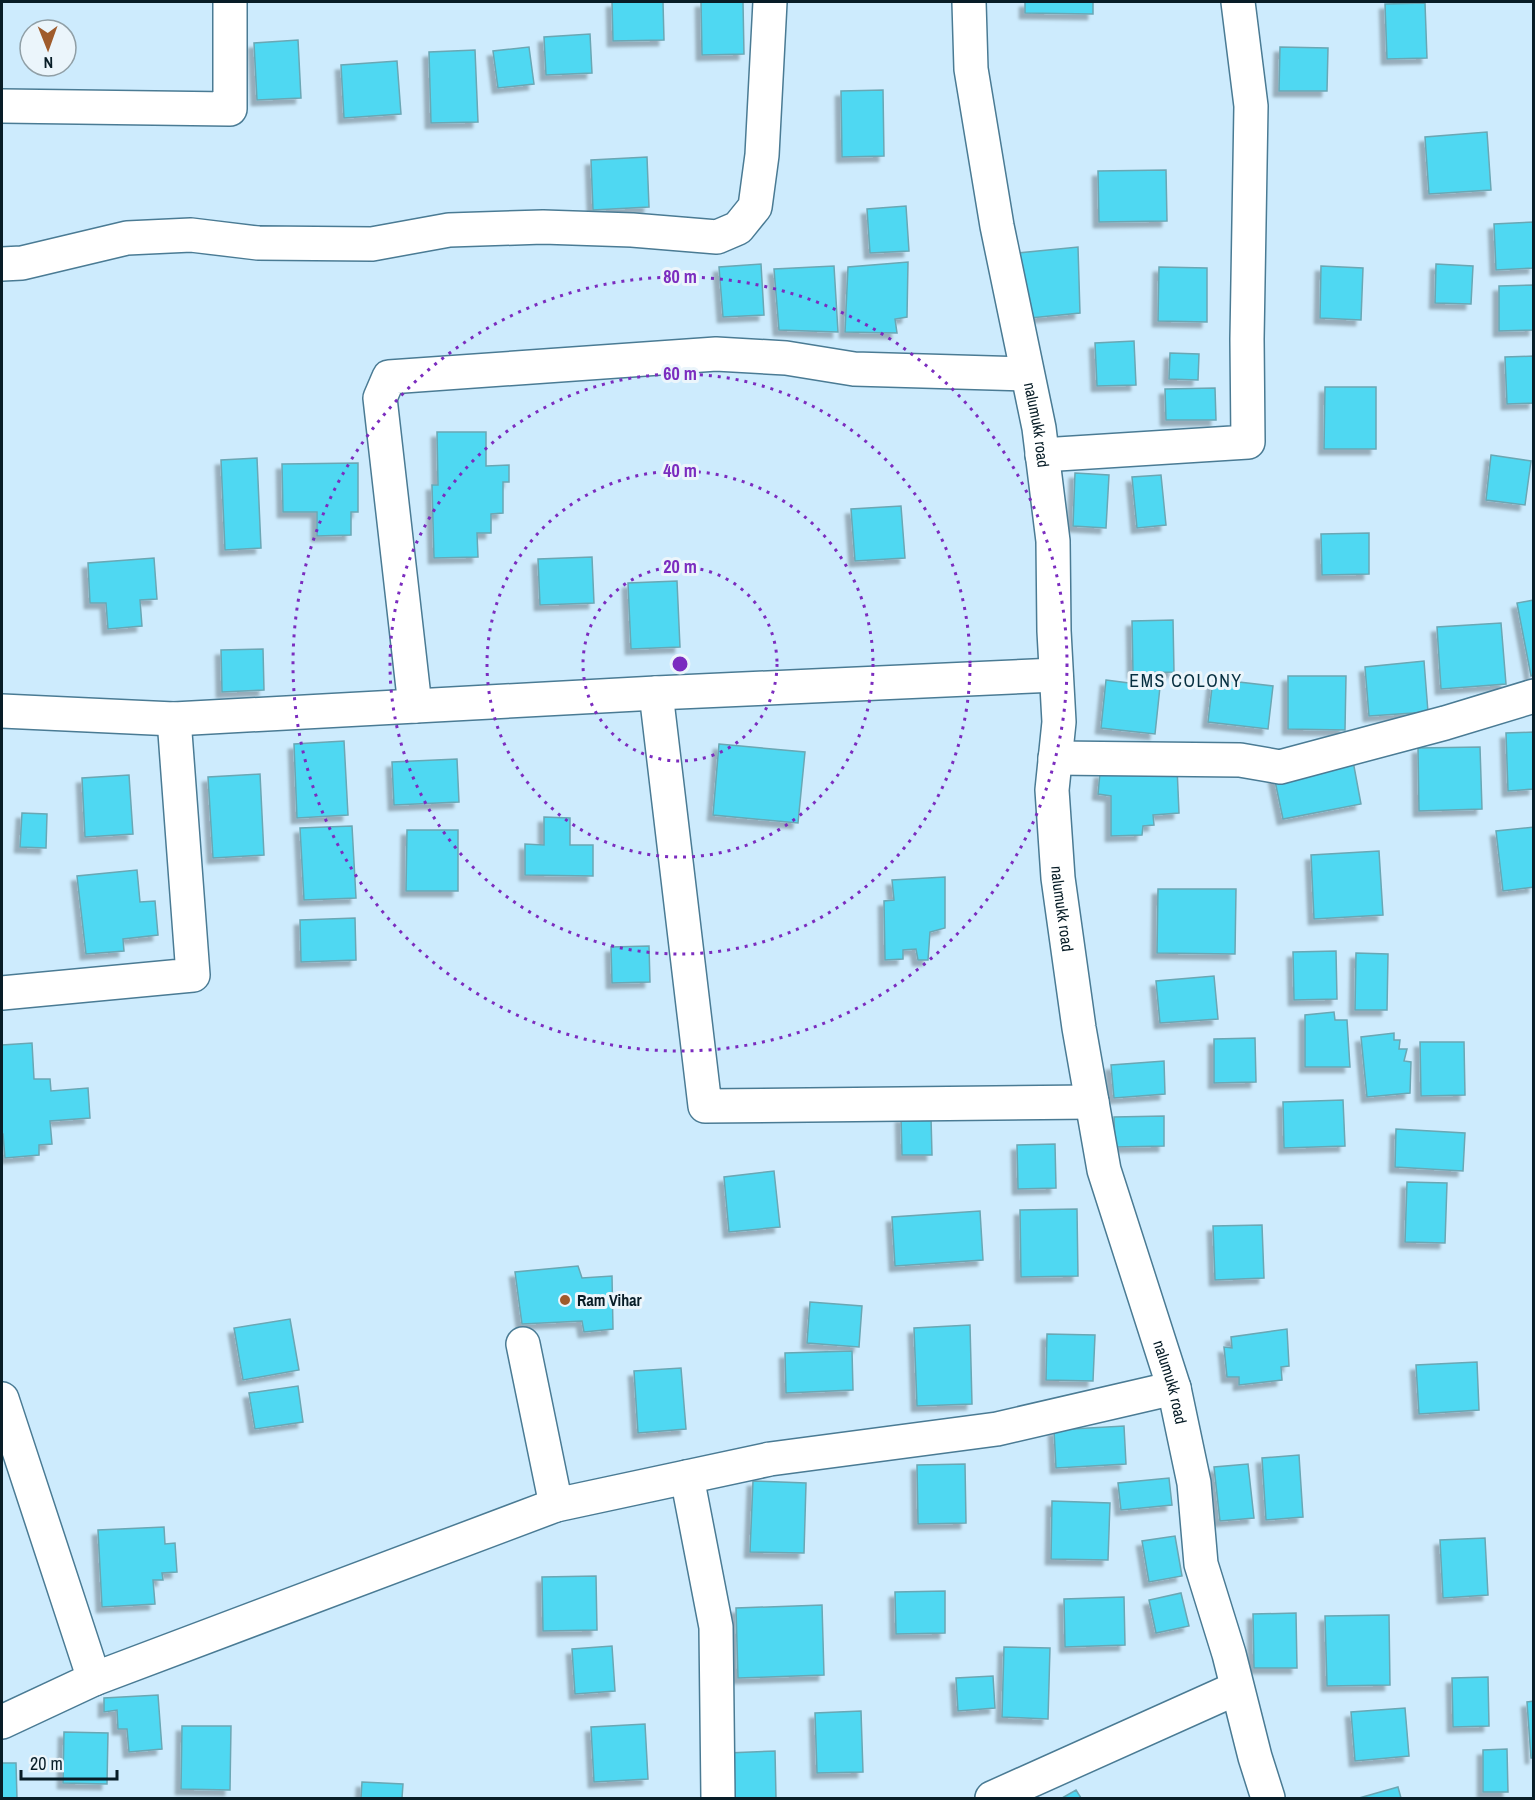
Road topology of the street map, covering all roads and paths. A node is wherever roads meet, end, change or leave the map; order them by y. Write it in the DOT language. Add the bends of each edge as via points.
graph roads {
  1 [pos="230,2"];
  2 [pos="770,2"];
  3 [pos="969,2"];
  4 [pos="1238,2"];
  5 [pos="2,106"];
  6 [pos="2,264"];
  7 [pos="1027,374"];
  8 [pos="1042,455"];
  9 [pos="1056,675"];
  10 [pos="656,693"];
  11 [pos="1533,696"];
  12 [pos="415,706"];
  13 [pos="2,711"];
  14 [pos="174,719"];
  15 [pos="1056,758"];
  16 [pos="2,993"];
  17 [pos="1092,1102"];
  18 [pos="523,1344"];
  19 [pos="1174,1388"];
  20 [pos="2,1399"];
  21 [pos="11,1455"];
  22 [pos="687,1477"];
  23 [pos="556,1505"];
  24 [pos="94,1679"];
  25 [pos="1237,1688"];
  26 [pos="2,1722"];
  27 [pos="718,1798"];
  28 [pos="992,1798"];
  29 [pos="1268,1798"];
  1 -- 5 [label="street" via="230,109"];
  2 -- 6 [label="street" via="762,155 754,207 738,228 717,237 543,227 449,230 372,244 258,243 191,235 127,238 22,263"];
  3 -- 7 [label="street, nalumukk road" via="971,69"];
  4 -- 8 [label="street" via="1251,106 1248,442"];
  7 -- 8 [label="street, nalumukk road"];
  7 -- 12 [label="street" via="854,369 786,358 716,354 389,377 380,398"];
  8 -- 9 [label="street, nalumukk road" via="1053,541"];
  9 -- 10 [label="street"];
  9 -- 15 [label="street, nalumukk road"];
  10 -- 12 [label="street"];
  10 -- 17 [label="street" via="705,1106"];
  11 -- 15 [label="street" via="1280,767 1240,760"];
  12 -- 14 [label="street"];
  13 -- 14 [label="street"];
  14 -- 16 [label="street" via="193,975"];
  15 -- 17 [label="street, nalumukk road" via="1052,790 1058,878"];
  17 -- 19 [label="street, nalumukk road" via="1104,1170"];
  18 -- 23 [label="street"];
  19 -- 22 [label="street" via="997,1429 770,1459"];
  19 -- 25 [label="street, nalumukk road" via="1194,1483 1201,1563"];
  20 -- 21 [label="street"];
  21 -- 24 [label="street"];
  22 -- 23 [label="street"];
  22 -- 27 [label="street" via="716,1627"];
  23 -- 24 [label="street"];
  24 -- 26 [label="street"];
  25 -- 28 [label="street"];
  25 -- 29 [label="street, nalumukk road"];
}
